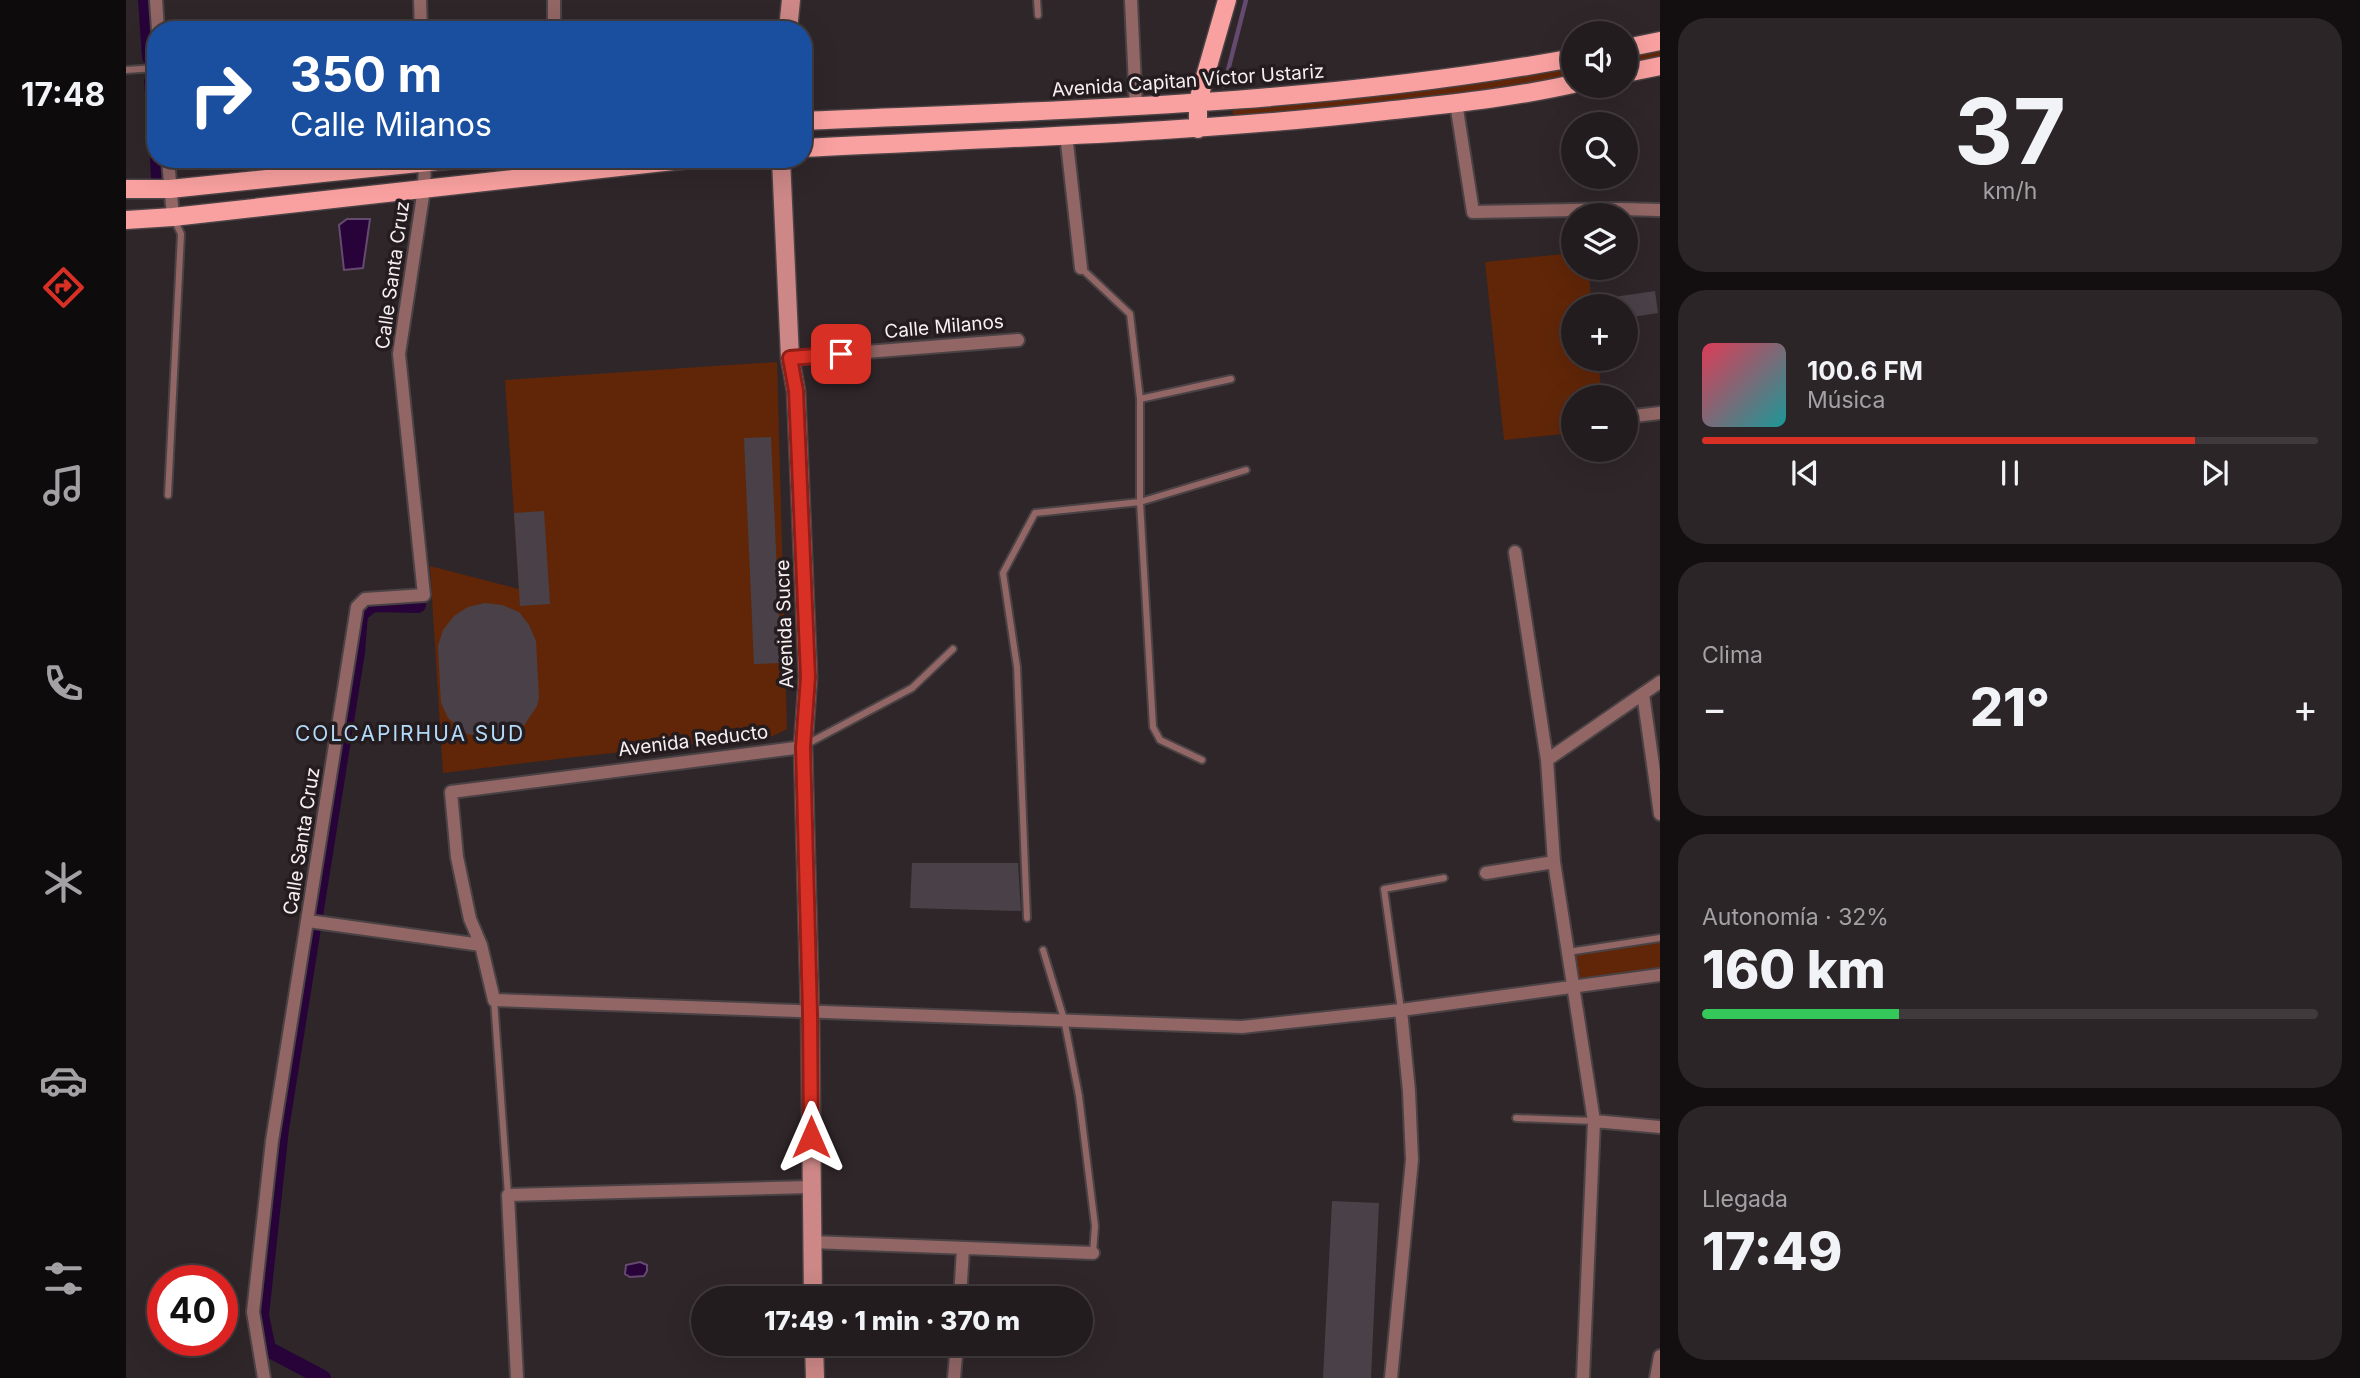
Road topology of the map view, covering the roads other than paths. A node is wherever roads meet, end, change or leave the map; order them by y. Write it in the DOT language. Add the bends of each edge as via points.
graph roads {
  1 [pos="156,0"];
  2 [pos="420,0"];
  3 [pos="554,0"];
  4 [pos="791,0"];
  5 [pos="1037,0"];
  6 [pos="1131,0"];
  7 [pos="1227,0"];
  8 [pos="1038,16"];
  9 [pos="157,21"];
  10 [pos="421,21"];
  11 [pos="554,21"];
  12 [pos="789,21"];
  13 [pos="1660,41"];
  14 [pos="1638,46"];
  15 [pos="1561,60"];
  16 [pos="1660,66"];
  17 [pos="147,69"];
  18 [pos="126,70"];
  19 [pos="1638,71"];
  20 [pos="1561,86"];
  21 [pos="1198,101"];
  22 [pos="1456,103"];
  23 [pos="1136,107"];
  24 [pos="812,121"];
  25 [pos="1198,129"];
  26 [pos="1066,134"];
  27 [pos="812,148"];
  28 [pos="169,168"];
  29 [pos="361,168"];
  30 [pos="425,168"];
  31 [pos="611,168"];
  32 [pos="781,168"];
  33 [pos="126,189"];
  34 [pos="170,189"];
  35 [pos="424,189"];
  36 [pos="1660,210"];
  37 [pos="173,217"];
  38 [pos="126,220"];
  39 [pos="1081,268"];
  40 [pos="1018,340"];
  41 [pos="790,358"];
  42 [pos="1231,379"];
  43 [pos="1140,399"];
  44 [pos="1660,413"];
  45 [pos="1638,416"];
  46 [pos="1246,470"];
  47 [pos="168,495"];
  48 [pos="1140,502"];
  49 [pos="1515,552"];
  50 [pos="953,649"];
  51 [pos="1660,681"];
  52 [pos="1660,692"];
  53 [pos="1643,694"];
  54 [pos="803,747"];
  55 [pos="1202,760"];
  56 [pos="1547,760"];
  57 [pos="1660,814"];
  58 [pos="1554,862"];
  59 [pos="1486,873"];
  60 [pos="1444,878"];
  61 [pos="1027,918"];
  62 [pos="308,921"];
  63 [pos="1660,937"];
  64 [pos="481,945"];
  65 [pos="1043,950"];
  66 [pos="1568,952"];
  67 [pos="1660,975"];
  68 [pos="1574,986"];
  69 [pos="494,1000"];
  70 [pos="1401,1010"];
  71 [pos="810,1013"];
  72 [pos="1064,1019"];
  73 [pos="1516,1118"];
  74 [pos="1594,1121"];
  75 [pos="1660,1126"];
  76 [pos="811,1187"];
  77 [pos="508,1195"];
  78 [pos="812,1242"];
  79 [pos="963,1249"];
  80 [pos="1093,1253"];
  81 [pos="813,1286"];
  82 [pos="961,1286"];
  83 [pos="814,1356"];
  84 [pos="956,1356"];
  85 [pos="1660,1356"];
  86 [pos="264,1378"];
  87 [pos="517,1378"];
  88 [pos="815,1378"];
  89 [pos="954,1378"];
  90 [pos="1391,1378"];
  91 [pos="1583,1378"];
  92 [pos="1656,1378"];
  1 -- 9 [label="street"];
  2 -- 10 [label="street"];
  3 -- 11 [label="street"];
  4 -- 12 [label="street"];
  5 -- 8 [label="lane"];
  6 -- 23 [label="street"];
  7 -- 21 [label="main road"];
  13 -- 14 [label="main road"];
  15 -- 21 [label="main road, Avenida Capitan Víctor Ustariz" via="1300,96"];
  16 -- 19 [label="main road"];
  17 -- 18 [label="lane"];
  20 -- 22 [label="main road"];
  21 -- 23 [label="main road, Avenida Capitan Víctor Ustariz"];
  21 -- 25 [label="main road"];
  22 -- 25 [label="main road"];
  22 -- 36 [label="street" via="1473,212"];
  23 -- 24 [label="main road, Avenida Capitan Víctor Ustariz"];
  25 -- 26 [label="main road"];
  26 -- 27 [label="main road"];
  26 -- 39 [label="street"];
  28 -- 34 [label="street"];
  29 -- 34 [label="main road"];
  30 -- 35 [label="street, Calle Santa Cruz"];
  31 -- 35 [label="main road"];
  32 -- 41 [label="street, Avenida Sucre"];
  33 -- 34 [label="main road"];
  34 -- 37 [label="street"];
  35 -- 37 [label="main road"];
  35 -- 62 [label="street, Calle Santa Cruz" via="399,354 424,595 365,599 357,607"];
  37 -- 38 [label="main road"];
  37 -- 47 [label="lane" via="181,234"];
  39 -- 43 [label="lane" via="1130,314"];
  40 -- 41 [label="street, Calle Milanos"];
  41 -- 54 [label="street, Avenida Sucre" via="796,391 808,677"];
  42 -- 43 [label="lane"];
  43 -- 48 [label="lane"];
  44 -- 45 [label="street"];
  46 -- 48 [label="lane"];
  48 -- 55 [label="lane" via="1153,726 1160,740"];
  48 -- 61 [label="lane" via="1035,513 1003,573 1017,667"];
  49 -- 56 [label="street"];
  50 -- 54 [label="lane, Avenida Reducto" via="912,688"];
  51 -- 53 [label="street"];
  52 -- 53 [label="street"];
  53 -- 56 [label="street"];
  53 -- 57 [label="street"];
  54 -- 64 [label="street, Avenida Reducto" via="451,792 457,857 470,919"];
  54 -- 71 [label="street, Avenida Sucre"];
  56 -- 58 [label="street"];
  58 -- 59 [label="street"];
  58 -- 66 [label="street"];
  60 -- 70 [label="lane" via="1384,888"];
  62 -- 64 [label="street"];
  62 -- 86 [label="street, Calle Santa Cruz" via="272,1141 253,1312"];
  63 -- 66 [label="lane"];
  64 -- 69 [label="street"];
  65 -- 72 [label="lane"];
  66 -- 68 [label="street"];
  67 -- 68 [label="street"];
  68 -- 70 [label="street"];
  68 -- 74 [label="street"];
  69 -- 71 [label="street"];
  69 -- 77 [label="lane"];
  70 -- 72 [label="street" via="1242,1027"];
  70 -- 90 [label="street" via="1412,1160"];
  71 -- 72 [label="street"];
  71 -- 76 [label="street, Avenida Sucre"];
  72 -- 80 [label="lane" via="1079,1096 1095,1226"];
  73 -- 74 [label="lane"];
  74 -- 75 [label="street"];
  74 -- 91 [label="street"];
  76 -- 77 [label="street"];
  76 -- 78 [label="street, Avenida Sucre"];
  77 -- 87 [label="street"];
  78 -- 79 [label="street"];
  78 -- 81 [label="street, Avenida Sucre"];
  79 -- 80 [label="street"];
  79 -- 82 [label="street"];
  83 -- 88 [label="street"];
  84 -- 89 [label="street"];
  85 -- 92 [label="street"];
}
